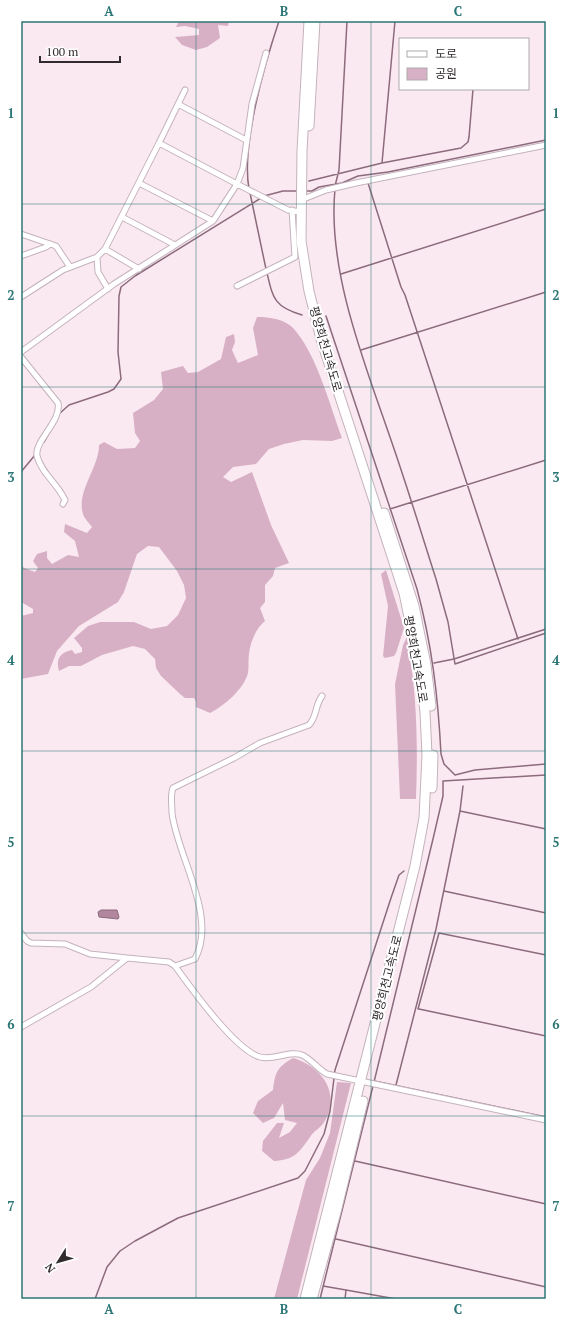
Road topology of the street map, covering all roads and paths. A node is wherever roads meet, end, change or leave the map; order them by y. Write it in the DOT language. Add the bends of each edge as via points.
graph roads {
  1 [pos="309,21"];
  2 [pos="315,21"];
  3 [pos="266,53"];
  4 [pos="184,90"];
  5 [pos="178,104"];
  6 [pos="246,140"];
  7 [pos="159,143"];
  8 [pos="546,145"];
  9 [pos="139,183"];
  10 [pos="237,184"];
  11 [pos="304,192"];
  12 [pos="296,211"];
  13 [pos="122,217"];
  14 [pos="213,220"];
  15 [pos="21,234"];
  16 [pos="50,244"];
  17 [pos="175,245"];
  18 [pos="105,248"];
  19 [pos="21,256"];
  20 [pos="97,257"];
  21 [pos="70,267"];
  22 [pos="139,269"];
  23 [pos="237,286"];
  24 [pos="108,289"];
  25 [pos="21,297"];
  26 [pos="21,352"];
  27 [pos="21,357"];
  28 [pos="63,504"];
  29 [pos="322,696"];
  30 [pos="21,933"];
  31 [pos="126,958"];
  32 [pos="175,966"];
  33 [pos="21,1027"];
  34 [pos="364,1081"];
  35 [pos="546,1120"];
  36 [pos="305,1299"];
  37 [pos="312,1299"];
  1 -- 11 [label="highway, 평양희천고속도로"];
  2 -- 11 [label="highway, 평양희천고속도로"];
  3 -- 6 [label="street" via="252,104"];
  4 -- 5 [label="street"];
  5 -- 6 [label="street"];
  5 -- 7 [label="street"];
  6 -- 10 [label="street" via="243,168"];
  7 -- 9 [label="street"];
  7 -- 10 [label="street"];
  8 -- 11 [label="street"];
  9 -- 13 [label="street"];
  9 -- 14 [label="street"];
  10 -- 12 [label="street"];
  10 -- 14 [label="street"];
  11 -- 12 [label="highway, 평양희천고속도로"];
  11 -- 34 [label="highway, 평양희천고속도로" via="306,234 313,285 325,334 414,606 426,665 431,712 433,768 430,813 414,892"];
  12 -- 23 [label="street" via="295,257"];
  12 -- 34 [label="highway, 평양희천고속도로" via="304,265 321,339 404,593 419,666 425,712 427,756 424,818"];
  13 -- 17 [label="street"];
  13 -- 18 [label="street"];
  14 -- 17 [label="street"];
  15 -- 16 [label="street"];
  16 -- 19 [label="street"];
  16 -- 21 [label="street" via="59,249"];
  17 -- 22 [label="street"];
  18 -- 20 [label="street"];
  18 -- 22 [label="street"];
  20 -- 21 [label="street"];
  20 -- 24 [label="street" via="98,272"];
  21 -- 25 [label="street"];
  22 -- 24 [label="street"];
  24 -- 26 [label="street"];
  27 -- 28 [label="street" via="58,403 59,407 49,430 37,448 37,455 43,471 62,494 65,500"];
  29 -- 32 [label="street" via="309,725 260,743 173,788 171,801 175,829 197,898 202,926 195,959"];
  30 -- 31 [label="street" via="31,943 65,944 90,954"];
  31 -- 32 [label="street" via="169,962"];
  31 -- 33 [label="street" via="91,987"];
  32 -- 34 [label="street" via="212,1014 245,1050 262,1058 303,1055 327,1074"];
  34 -- 35 [label="street"];
  34 -- 36 [label="highway, 평양희천고속도로"];
  34 -- 37 [label="highway, 평양희천고속도로" via="336,1212"];
}
